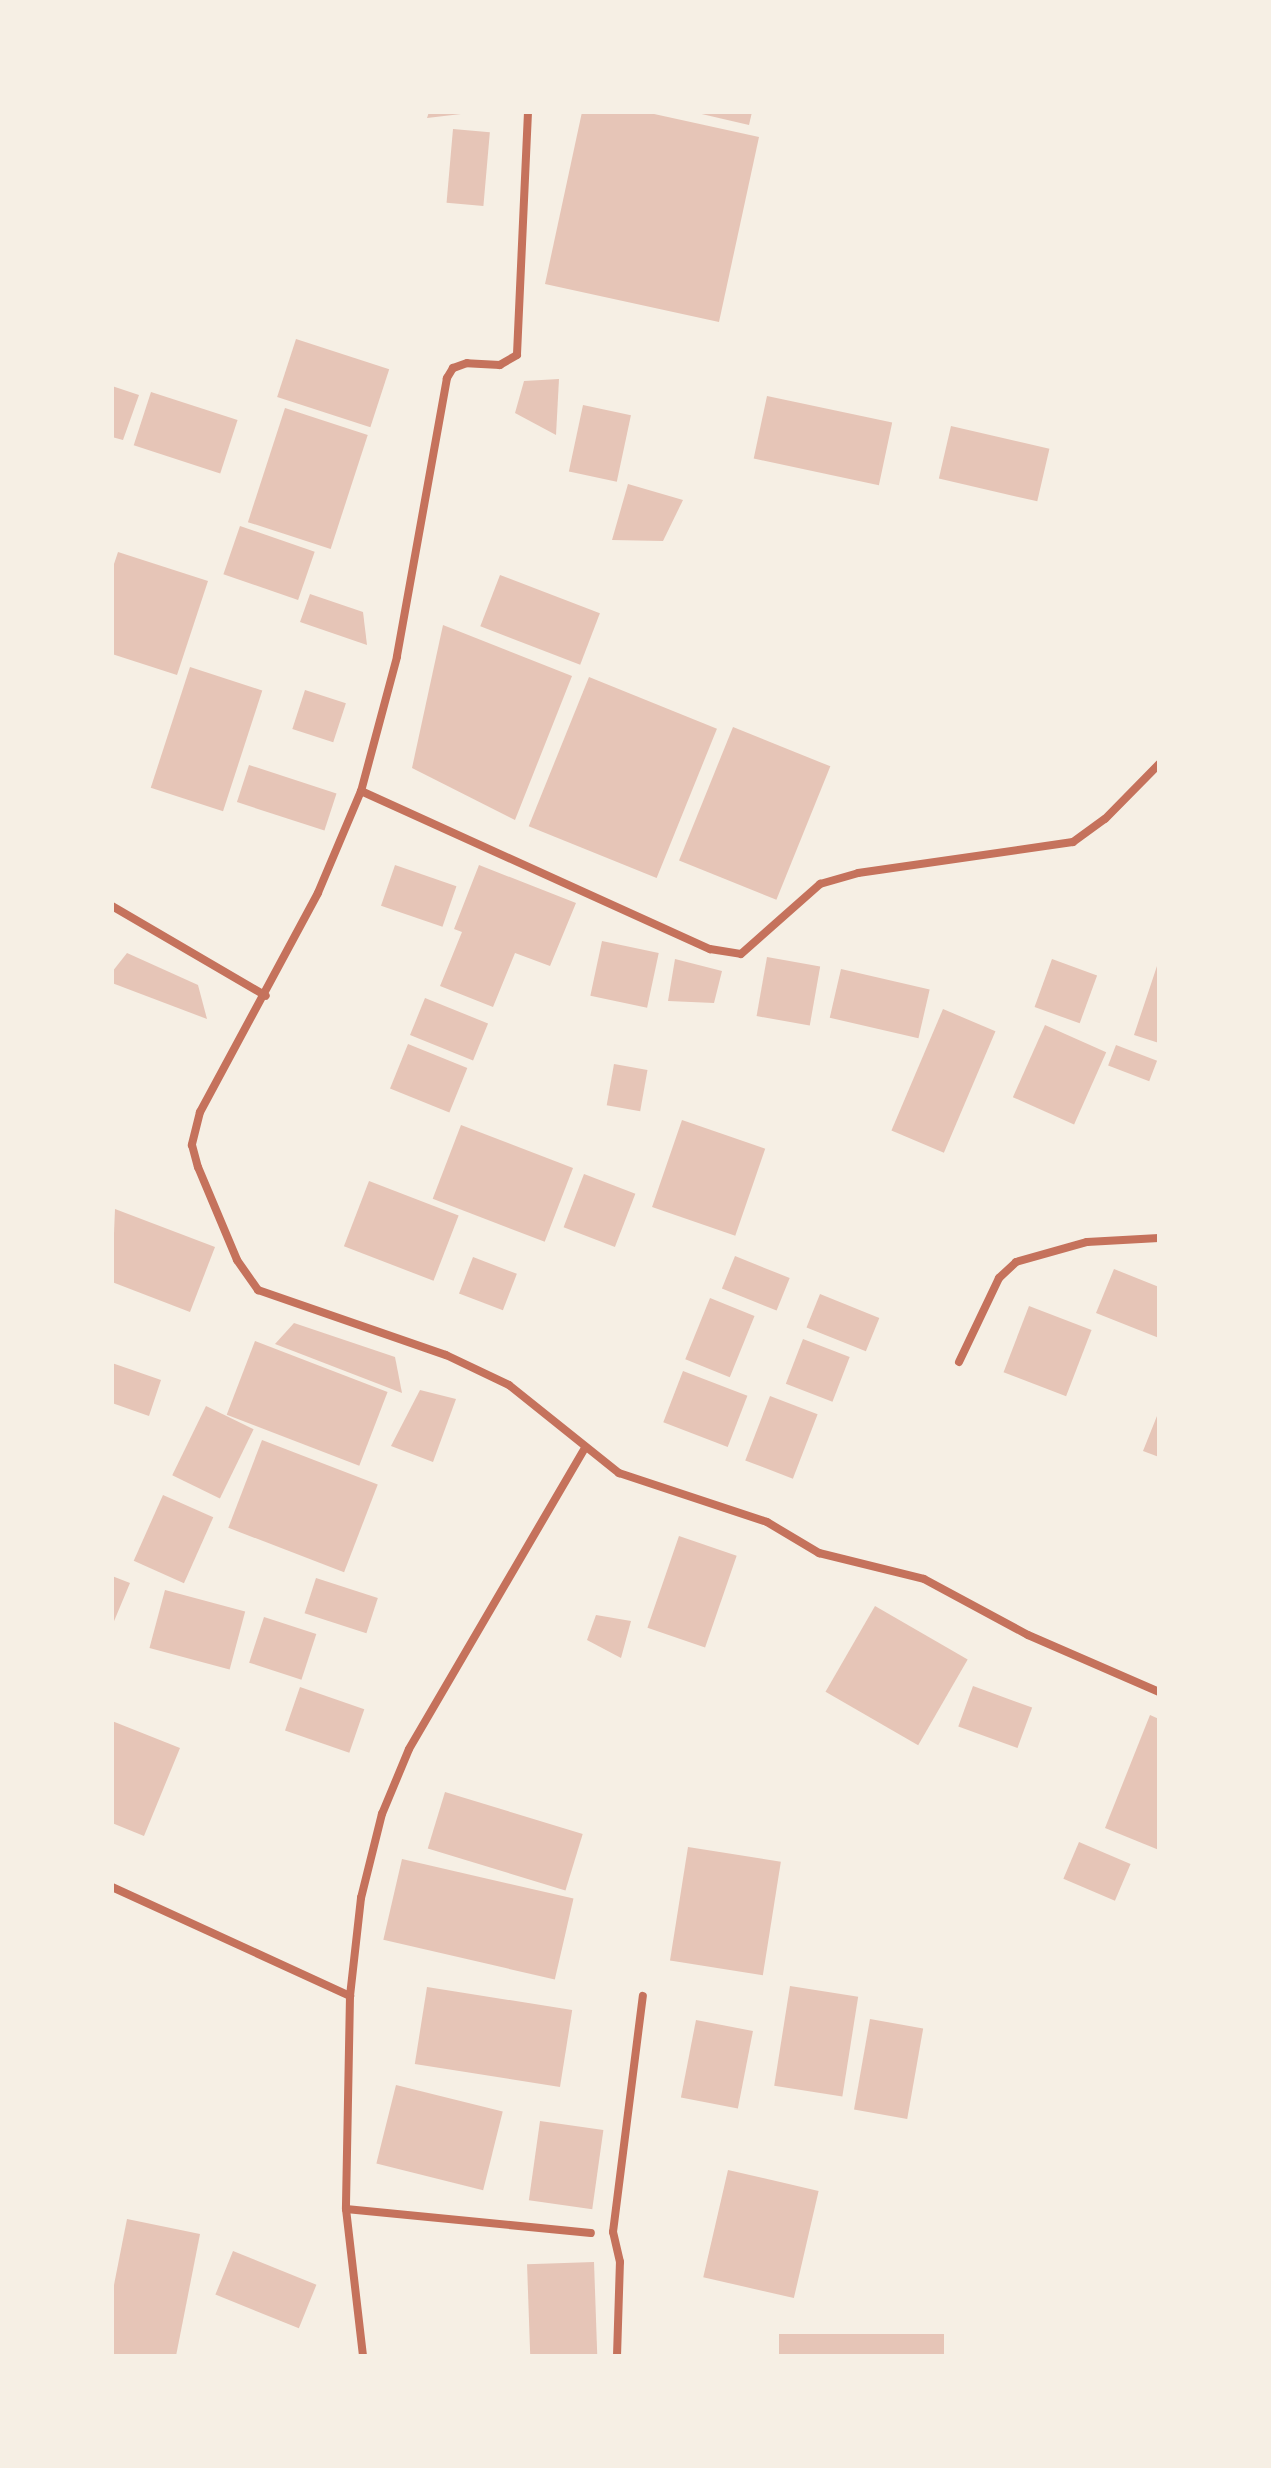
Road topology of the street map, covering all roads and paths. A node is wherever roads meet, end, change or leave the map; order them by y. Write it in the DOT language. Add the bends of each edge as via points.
graph roads {
  1 [pos="528,112"];
  2 [pos="1159,764"];
  3 [pos="361,791"];
  4 [pos="112,906"];
  5 [pos="266,996"];
  6 [pos="1159,1238"];
  7 [pos="959,1362"];
  8 [pos="585,1448"];
  9 [pos="1159,1692"];
  10 [pos="112,1887"];
  11 [pos="350,1996"];
  12 [pos="643,1996"];
  13 [pos="346,2209"];
  14 [pos="591,2233"];
  15 [pos="363,2356"];
  16 [pos="617,2356"];
  1 -- 3 [label="street" via="517,355 500,365 467,363 453,368 447,378 397,657"];
  2 -- 3 [label="street" via="1105,819 1073,842 858,873 820,884 741,954 710,949"];
  3 -- 5 [label="street"];
  4 -- 5 [label="street"];
  5 -- 8 [label="street" via="215,1080 192,1145 247,1277 258,1290 278,1299 446,1355 509,1385"];
  6 -- 7 [label="street" via="1087,1242 1016,1262 999,1278"];
  8 -- 9 [label="street" via="619,1473 767,1522 819,1553 924,1579 1028,1635"];
  8 -- 11 [label="street" via="409,1749 382,1814 361,1898"];
  10 -- 11 [label="street"];
  11 -- 13 [label="street"];
  12 -- 16 [label="street" via="613,2232 620,2262"];
  13 -- 14 [label="street"];
  13 -- 15 [label="street"];
}
